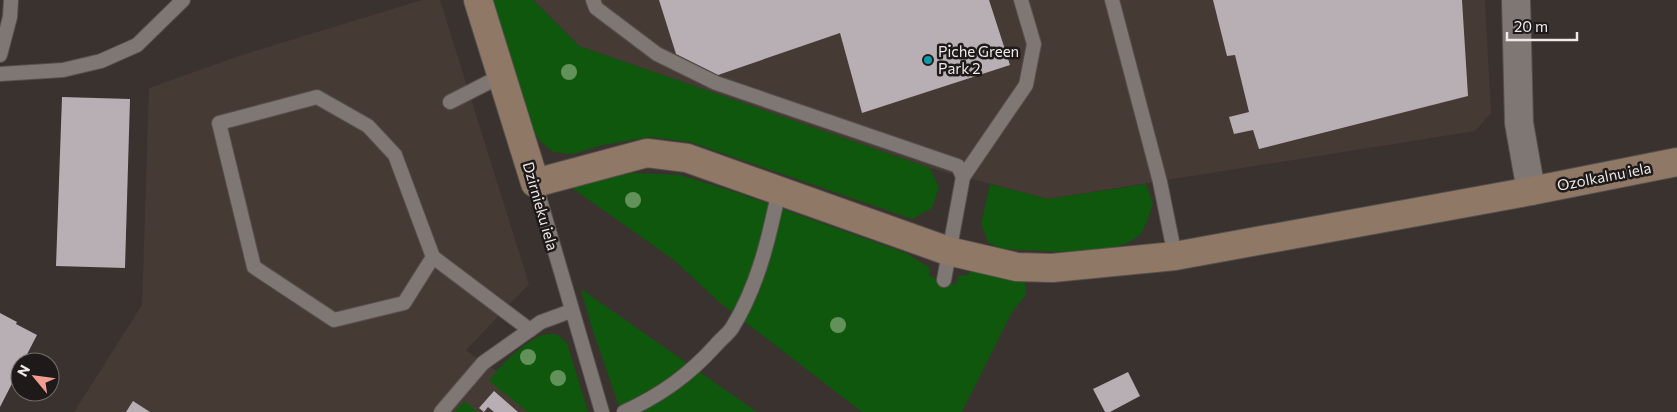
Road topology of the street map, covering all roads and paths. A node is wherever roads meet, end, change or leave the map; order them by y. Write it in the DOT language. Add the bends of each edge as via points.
graph roads {
  1 [pos="11,0"];
  2 [pos="183,0"];
  3 [pos="478,0"];
  4 [pos="593,0"];
  5 [pos="1020,0"];
  6 [pos="1112,0"];
  7 [pos="1516,0"];
  8 [pos="0,55"];
  9 [pos="0,74"];
  10 [pos="502,76"];
  11 [pos="450,102"];
  12 [pos="1677,162"];
  13 [pos="963,177"];
  14 [pos="535,183"];
  15 [pos="779,190"];
  16 [pos="1531,191"];
  17 [pos="948,251"];
  18 [pos="1175,256"];
  19 [pos="434,257"];
  20 [pos="944,280"];
  21 [pos="571,311"];
  22 [pos="530,330"];
  23 [pos="440,412"];
  24 [pos="602,412"];
  25 [pos="624,412"];
  1 -- 8 [label="lane"];
  2 -- 9 [label="lane" via="137,44 101,61 63,70"];
  3 -- 10 [label="street, Dzirnieku iela"];
  4 -- 13 [label="lane" via="596,8 657,54 716,83 958,166"];
  5 -- 13 [label="lane" via="1034,44 1026,86"];
  6 -- 18 [label="lane" via="1160,182"];
  7 -- 16 [label="street" via="1519,122"];
  10 -- 11 [label="lane"];
  10 -- 14 [label="street, Dzirnieku iela"];
  12 -- 16 [label="street, Ozolkalnu iela"];
  13 -- 17 [label="lane"];
  14 -- 15 [label="street, Ozolkalnu iela" via="647,153 687,158"];
  14 -- 21 [label="lane, Dzirnieku iela"];
  15 -- 17 [label="street, Ozolkalnu iela"];
  15 -- 25 [label="lane" via="757,278 731,329 703,360 676,383"];
  16 -- 18 [label="street, Ozolkalnu iela"];
  17 -- 18 [label="street, Ozolkalnu iela" via="1017,267 1052,268"];
  17 -- 20 [label="lane"];
  19 -- 19 [label="lane" via="404,304 334,320 254,267 219,123 317,97 368,126 395,155"];
  19 -- 22 [label="lane"];
  21 -- 22 [label="lane" via="541,322"];
  21 -- 24 [label="lane, Dzirnieku iela"];
  22 -- 23 [label="lane" via="484,363"];
}
